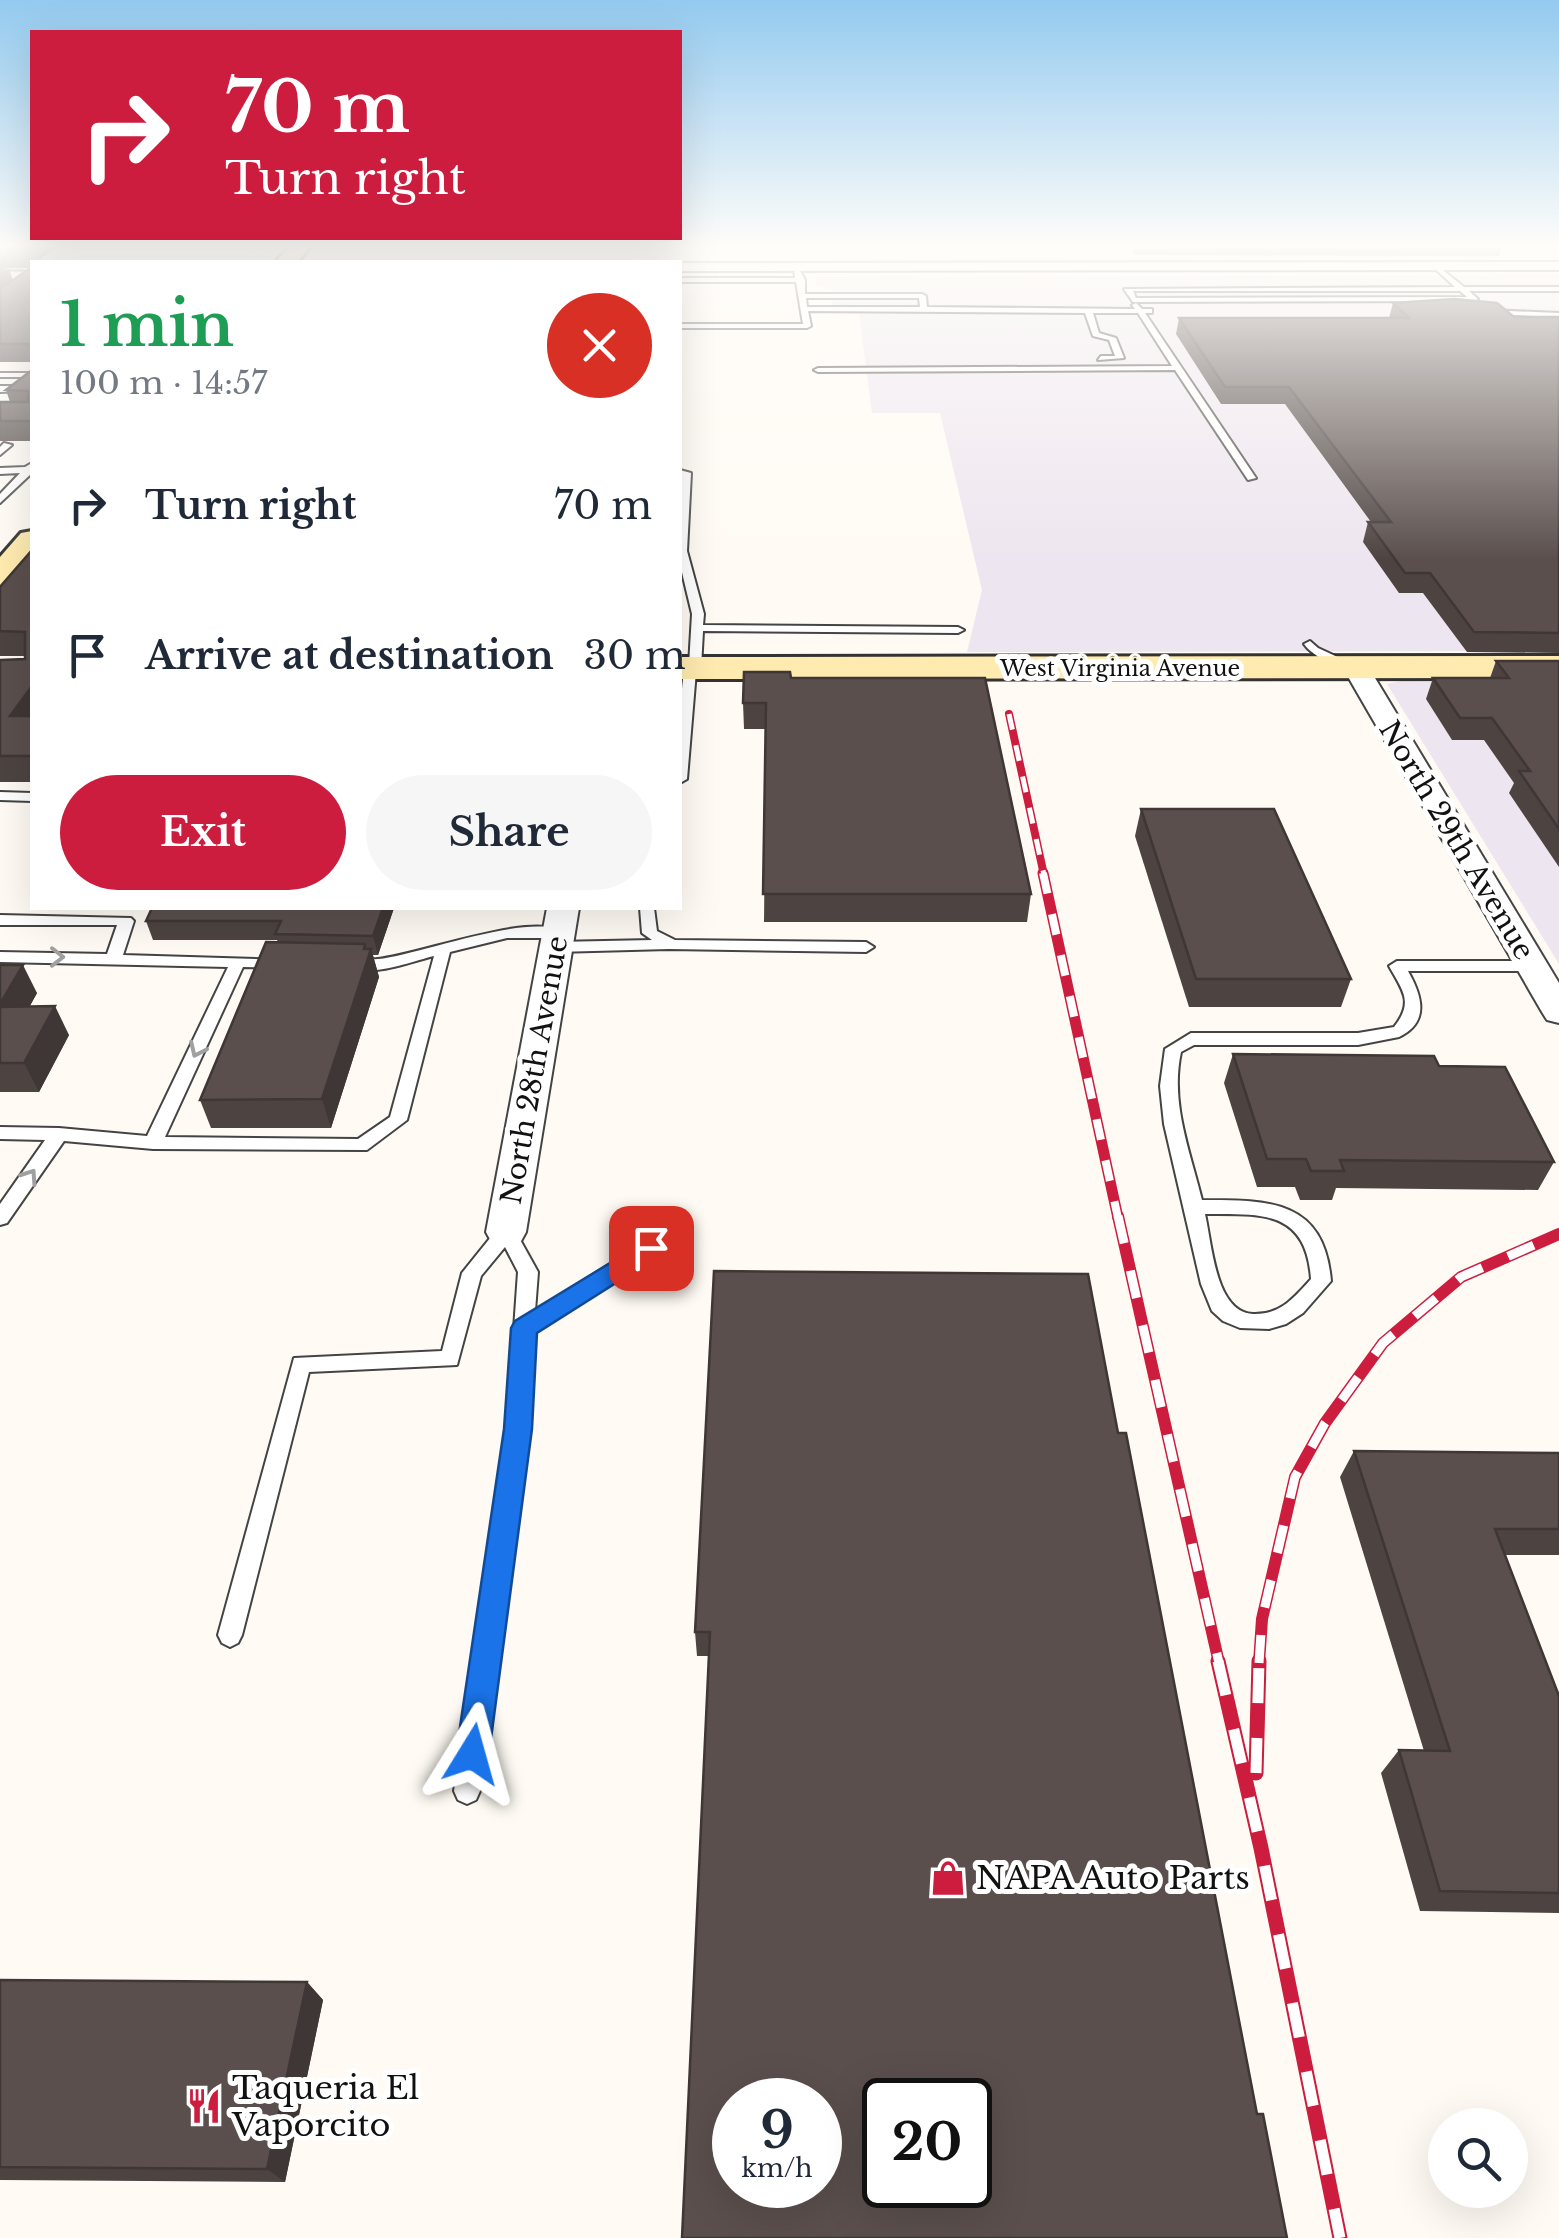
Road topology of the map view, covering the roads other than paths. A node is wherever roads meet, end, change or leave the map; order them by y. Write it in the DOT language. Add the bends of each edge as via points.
graph roads {
  1 [pos="1117,350"];
  2 [pos="1166,350"];
  3 [pos="1084,368"];
  4 [pos="1178,368"];
  5 [pos="818,370"];
  6 [pos="30,374"];
  7 [pos="0,375"];
  8 [pos="30,389"];
  9 [pos="0,390"];
  10 [pos="30,469"];
  11 [pos="0,470"];
  12 [pos="30,470"];
  13 [pos="682,473"];
  14 [pos="1251,478"];
  15 [pos="0,500"];
  16 [pos="682,515"];
  17 [pos="30,542"];
  18 [pos="684,574"];
  19 [pos="0,576"];
  20 [pos="682,608"];
  21 [pos="697,608"];
  22 [pos="698,628"];
  23 [pos="958,630"];
  24 [pos="1310,644"];
  25 [pos="1559,667"];
  26 [pos="688,668"];
  27 [pos="1356,668"];
  28 [pos="682,751"];
  29 [pos="0,796"];
  30 [pos="30,796"];
  31 [pos="647,910"];
  32 [pos="0,920"];
  33 [pos="559,929"];
  34 [pos="672,945"];
  35 [pos="866,946"];
  36 [pos="443,949"];
  37 [pos="0,957"];
  38 [pos="114,958"];
  39 [pos="1539,961"];
  40 [pos="238,962"];
  41 [pos="291,963"];
  42 [pos="326,964"];
  43 [pos="1559,1012"];
  44 [pos="0,1133"];
  45 [pos="59,1134"];
  46 [pos="153,1143"];
  47 [pos="1195,1207"];
  48 [pos="0,1218"];
  49 [pos="506,1232"];
  50 [pos="651,1248"];
  51 [pos="524,1328"];
  52 [pos="230,1635"];
  53 [pos="467,1791"];
  1 -- 3 [label="lane" via="1120,358 1081,358"];
  2 -- 4 [label="lane"];
  3 -- 4 [label="lane"];
  3 -- 5 [label="lane"];
  4 -- 14 [label="lane"];
  6 -- 7 [label="lane"];
  8 -- 9 [label="lane"];
  10 -- 11 [label="lane"];
  12 -- 15 [label="lane"];
  13 -- 16 [label="lane"];
  16 -- 18 [label="lane"];
  17 -- 19 [label="street"];
  18 -- 21 [label="lane"];
  20 -- 21 [label="lane"];
  21 -- 22 [label="lane"];
  22 -- 23 [label="lane"];
  22 -- 26 [label="lane"];
  24 -- 27 [label="lane"];
  25 -- 27 [label="street, West Virginia Avenue"];
  26 -- 27 [label="street, West Virginia Avenue"];
  26 -- 28 [label="lane"];
  27 -- 39 [label="street, North 29th Avenue"];
  29 -- 30 [label="lane"];
  31 -- 34 [label="lane" via="650,933"];
  32 -- 38 [label="lane" via="126,921"];
  33 -- 34 [label="lane"];
  33 -- 36 [label="lane"];
  33 -- 49 [label="street, North 28th Avenue"];
  34 -- 35 [label="lane"];
  36 -- 42 [label="lane" via="378,964"];
  36 -- 46 [label="lane" via="398,1120 360,1146"];
  37 -- 38 [label="lane, one-way"];
  38 -- 40 [label="lane"];
  39 -- 43 [label="street, North 29th Avenue"];
  39 -- 47 [label="lane" via="1397,966 1416,1000 1400,1032 1358,1039 1190,1039 1174,1049 1167,1089"];
  40 -- 41 [label="lane"];
  40 -- 46 [label="lane, one-way"];
  44 -- 45 [label="lane"];
  45 -- 46 [label="lane"];
  48 -- 45 [label="lane, one-way"];
  47 -- 47 [label="lane" via="1219,1304 1234,1319 1267,1324 1293,1312 1321,1282 1318,1248 1302,1226 1256,1207"];
  49 -- 51 [label="lane" via="528,1272"];
  49 -- 52 [label="lane" via="472,1273 450,1360 301,1364"];
  50 -- 51 [label="lane"];
  51 -- 53 [label="lane" via="518,1429"];
}
